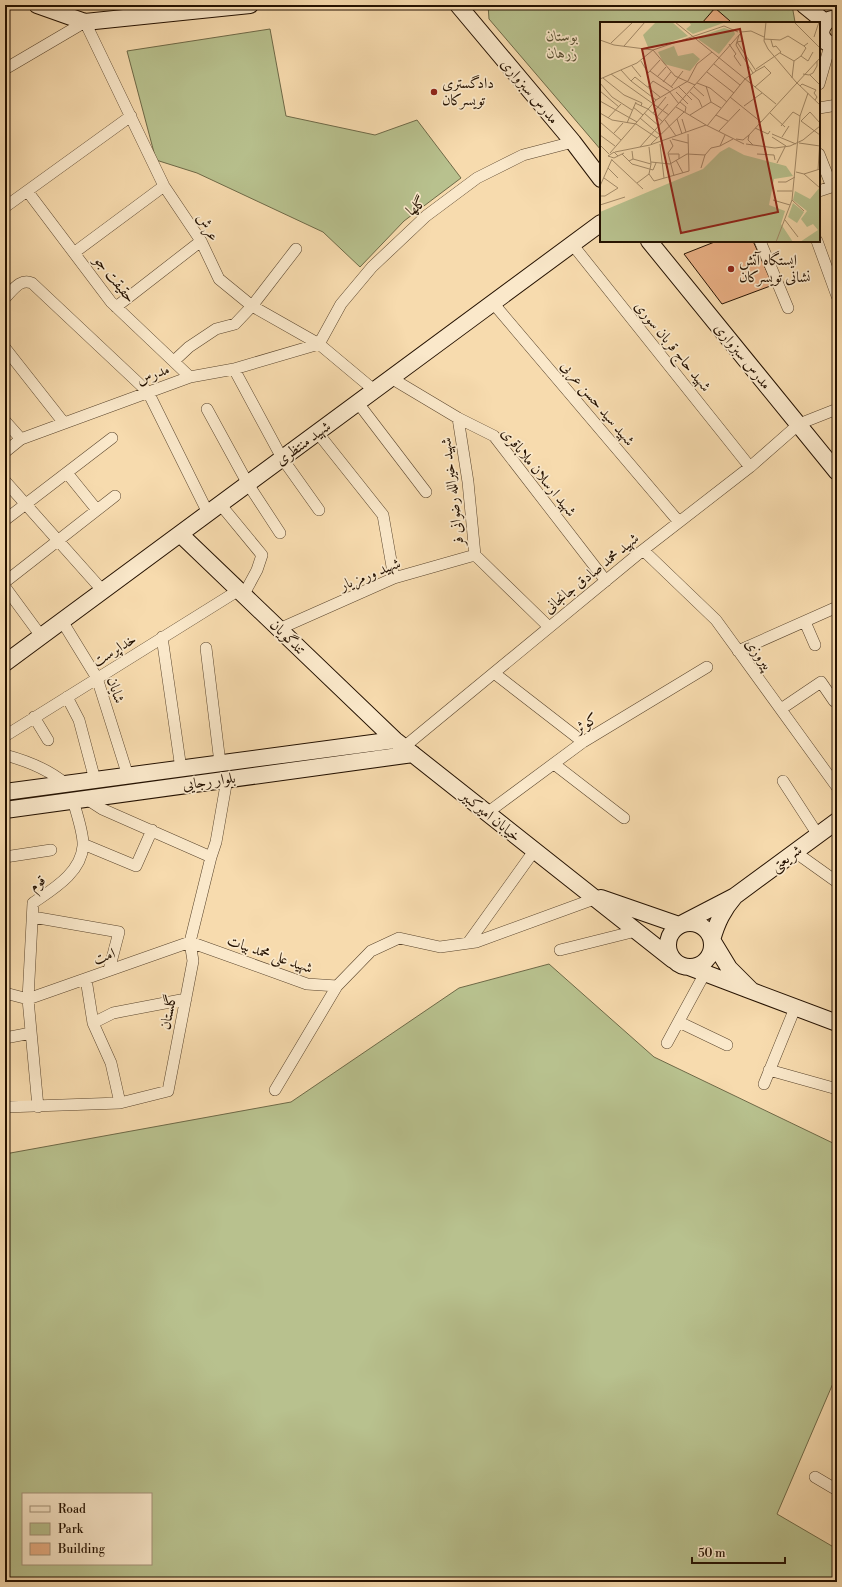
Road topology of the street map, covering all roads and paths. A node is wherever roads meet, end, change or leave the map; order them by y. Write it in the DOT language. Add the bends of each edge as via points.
graph roads {
  1 [pos="37,5"];
  2 [pos="250,5"];
  3 [pos="458,5"];
  4 [pos="804,5"];
  5 [pos="86,22"];
  6 [pos="826,27"];
  7 [pos="830,48"];
  8 [pos="5,69"];
  9 [pos="820,81"];
  10 [pos="837,105"];
  11 [pos="820,108"];
  12 [pos="130,116"];
  13 [pos="573,142"];
  14 [pos="820,157"];
  15 [pos="600,178"];
  16 [pos="164,186"];
  17 [pos="836,188"];
  18 [pos="820,191"];
  19 [pos="28,192"];
  20 [pos="5,207"];
  21 [pos="600,224"];
  22 [pos="201,241"];
  23 [pos="650,242"];
  24 [pos="760,242"];
  25 [pos="817,242"];
  26 [pos="572,244"];
  27 [pos="296,249"];
  28 [pos="74,252"];
  29 [pos="837,296"];
  30 [pos="5,298"];
  31 [pos="493,302"];
  32 [pos="252,306"];
  33 [pos="116,307"];
  34 [pos="788,308"];
  35 [pos="319,344"];
  36 [pos="5,348"];
  37 [pos="174,361"];
  38 [pos="234,369"];
  39 [pos="190,376"];
  40 [pos="391,378"];
  41 [pos="374,390"];
  42 [pos="148,392"];
  43 [pos="358,403"];
  44 [pos="207,409"];
  45 [pos="837,409"];
  46 [pos="458,418"];
  47 [pos="5,421"];
  48 [pos="64,423"];
  49 [pos="799,424"];
  50 [pos="317,432"];
  51 [pos="112,438"];
  52 [pos="21,439"];
  53 [pos="5,452"];
  54 [pos="282,458"];
  55 [pos="750,467"];
  56 [pos="837,472"];
  57 [pos="67,473"];
  58 [pos="5,481"];
  59 [pos="248,484"];
  60 [pos="426,492"];
  61 [pos="115,496"];
  62 [pos="26,505"];
  63 [pos="214,509"];
  64 [pos="97,510"];
  65 [pos="319,510"];
  66 [pos="5,520"];
  67 [pos="679,522"];
  68 [pos="280,533"];
  69 [pos="180,534"];
  70 [pos="58,540"];
  71 [pos="643,550"];
  72 [pos="475,555"];
  73 [pos="394,578"];
  74 [pos="606,581"];
  75 [pos="5,582"];
  76 [pos="5,587"];
  77 [pos="103,590"];
  78 [pos="241,592"];
  79 [pos="837,607"];
  80 [pos="62,621"];
  81 [pos="805,622"];
  82 [pos="550,627"];
  83 [pos="280,629"];
  84 [pos="41,636"];
  85 [pos="162,638"];
  86 [pos="815,644"];
  87 [pos="206,648"];
  88 [pos="738,651"];
  89 [pos="5,663"];
  90 [pos="707,667"];
  91 [pos="494,673"];
  92 [pos="97,678"];
  93 [pos="67,697"];
  94 [pos="834,701"];
  95 [pos="781,709"];
  96 [pos="34,717"];
  97 [pos="5,736"];
  98 [pos="48,740"];
  99 [pos="583,742"];
  100 [pos="404,747"];
  101 [pos="5,756"];
  102 [pos="220,764"];
  103 [pos="554,764"];
  104 [pos="181,768"];
  105 [pos="128,776"];
  106 [pos="227,779"];
  107 [pos="95,780"];
  108 [pos="783,781"];
  109 [pos="66,784"];
  110 [pos="837,787"];
  111 [pos="5,792"];
  112 [pos="79,799"];
  113 [pos="5,810"];
  114 [pos="487,813"];
  115 [pos="624,818"];
  116 [pos="837,821"];
  117 [pos="152,830"];
  118 [pos="818,835"];
  119 [pos="83,844"];
  120 [pos="52,850"];
  121 [pos="534,851"];
  122 [pos="795,852"];
  123 [pos="5,857"];
  124 [pos="211,857"];
  125 [pos="837,882"];
  126 [pos="591,896"];
  127 [pos="736,896"];
  128 [pos="33,916"];
  129 [pos="679,925"];
  130 [pos="636,931"];
  131 [pos="712,940"];
  132 [pos="190,942"];
  133 [pos="468,943"];
  134 [pos="560,950"];
  135 [pos="673,960"];
  136 [pos="689,967"];
  137 [pos="109,970"];
  138 [pos="705,973"];
  139 [pos="86,979"];
  140 [pos="337,986"];
  141 [pos="752,991"];
  142 [pos="5,993"];
  143 [pos="28,999"];
  144 [pos="186,999"];
  145 [pos="795,1008"];
  146 [pos="679,1022"];
  147 [pos="93,1023"];
  148 [pos="837,1023"];
  149 [pos="31,1033"];
  150 [pos="5,1038"];
  151 [pos="667,1043"];
  152 [pos="727,1045"];
  153 [pos="769,1070"];
  154 [pos="764,1084"];
  155 [pos="837,1089"];
  156 [pos="275,1090"];
  157 [pos="120,1103"];
  158 [pos="5,1107"];
  159 [pos="38,1107"];
  160 [pos="815,1477"];
  161 [pos="837,1490"];
  1 -- 5 [label="main road"];
  2 -- 5 [label="main road"];
  3 -- 13 [label="main road, مدرس سبزواری"];
  4 -- 6 [label="main road"];
  5 -- 8 [label="street"];
  5 -- 12 [label="street, عرش"];
  6 -- 7 [label="main road" via="825,41 831,45"];
  7 -- 9 [label="street"];
  10 -- 11 [label="street"];
  12 -- 16 [label="street, عرش"];
  12 -- 19 [label="street"];
  13 -- 15 [label="main road, مدرس سبزواری"];
  13 -- 35 [label="street, گلها" via="523,155 476,178 426,216 372,267 341,304"];
  14 -- 17 [label="street" via="830,182"];
  16 -- 22 [label="street, عرش"];
  16 -- 28 [label="street"];
  17 -- 18 [label="street"];
  19 -- 20 [label="street"];
  19 -- 28 [label="street, حقیقت جو"];
  21 -- 26 [label="main road, شهید منتظری"];
  22 -- 32 [label="street, عرش" via="219,279"];
  22 -- 33 [label="street"];
  23 -- 49 [label="main road, مدرس سبزواری"];
  24 -- 34 [label="street"];
  25 -- 29 [label="street"];
  26 -- 31 [label="main road, شهید منتظری"];
  26 -- 55 [label="street, شهید حاج قربان سوری"];
  27 -- 32 [label="street"];
  28 -- 33 [label="street, حقیقت جو"];
  30 -- 42 [label="street" via="21,282 27,281 32,284"];
  31 -- 40 [label="main road, شهید منتظری"];
  31 -- 67 [label="street, شهید سید حسن عربی"];
  32 -- 35 [label="street, عرش"];
  32 -- 37 [label="street" via="236,324 216,329 189,347"];
  33 -- 37 [label="street, حقیقت جو"];
  35 -- 38 [label="street, مدرس"];
  35 -- 41 [label="street, عرش"];
  36 -- 48 [label="street"];
  37 -- 39 [label="street, حقیقت جو"];
  38 -- 39 [label="street, مدرس"];
  38 -- 54 [label="street"];
  39 -- 42 [label="street, مدرس"];
  40 -- 41 [label="main road, شهید منتظری"];
  40 -- 46 [label="street, شهید ارسلان ملاباقری"];
  41 -- 43 [label="main road, شهید منتظری"];
  42 -- 48 [label="street, مدرس"];
  42 -- 63 [label="street"];
  43 -- 50 [label="main road, شهید منتظری"];
  43 -- 60 [label="street"];
  44 -- 59 [label="street"];
  45 -- 49 [label="street, شهید محمد صادق جانجانی"];
  46 -- 72 [label="street, شهید خیرالله رضوانی فر" via="468,482"];
  46 -- 74 [label="street, شهید ارسلان ملاباقری" via="494,436"];
  47 -- 52 [label="street"];
  48 -- 52 [label="street, مدرس"];
  49 -- 55 [label="street, شهید محمد صادق جانجانی"];
  49 -- 56 [label="main road, مدرس سبزواری"];
  50 -- 54 [label="main road, شهید منتظری"];
  50 -- 73 [label="street" via="383,516"];
  51 -- 57 [label="street"];
  52 -- 53 [label="street, مدرس"];
  54 -- 59 [label="main road, شهید منتظری"];
  54 -- 65 [label="street"];
  55 -- 67 [label="street, شهید محمد صادق جانجانی"];
  57 -- 62 [label="street"];
  57 -- 64 [label="street"];
  58 -- 62 [label="street"];
  59 -- 63 [label="main road, شهید منتظری"];
  59 -- 68 [label="street"];
  61 -- 64 [label="street"];
  62 -- 66 [label="street"];
  62 -- 70 [label="street"];
  63 -- 69 [label="main road, شهید منتظری"];
  63 -- 78 [label="street" via="262,555 257,570"];
  64 -- 70 [label="street"];
  67 -- 71 [label="street, شهید محمد صادق جانجانی"];
  69 -- 77 [label="main road, شهید منتظری"];
  69 -- 78 [label="main road, تندگویان"];
  70 -- 75 [label="street"];
  70 -- 77 [label="street"];
  71 -- 74 [label="street, شهید محمد صادق جانجانی"];
  71 -- 88 [label="street, پیروزی" via="716,620"];
  72 -- 73 [label="street, شهید ورمزیار"];
  72 -- 82 [label="street, شهید خیرالله رضوانی فر"];
  73 -- 83 [label="street, شهید ورمزیار"];
  74 -- 82 [label="street, شهید محمد صادق جانجانی"];
  76 -- 84 [label="street"];
  77 -- 80 [label="main road, شهید منتظری"];
  78 -- 83 [label="main road, تندگویان"];
  78 -- 85 [label="street, خداپرست"];
  79 -- 81 [label="street"];
  80 -- 84 [label="main road, شهید منتظری"];
  80 -- 92 [label="street, شایان"];
  81 -- 86 [label="street"];
  81 -- 88 [label="street"];
  82 -- 91 [label="street, شهید محمد صادق جانجانی"];
  83 -- 100 [label="main road, تندگویان"];
  84 -- 89 [label="main road, شهید منتظری"];
  85 -- 92 [label="street, خداپرست"];
  85 -- 104 [label="street"];
  87 -- 102 [label="street"];
  88 -- 95 [label="street, پیروزی"];
  90 -- 99 [label="street, کوثر"];
  91 -- 99 [label="street"];
  91 -- 100 [label="street, شهید محمد صادق جانجانی"];
  92 -- 93 [label="street, خداپرست"];
  92 -- 105 [label="street, شایان"];
  93 -- 96 [label="street, خداپرست"];
  93 -- 107 [label="street" via="79,720"];
  94 -- 95 [label="street" via="821,682"];
  95 -- 110 [label="street, پیروزی"];
  96 -- 97 [label="street, خداپرست"];
  96 -- 98 [label="street"];
  99 -- 103 [label="street, کوثر"];
  100 -- 102 [label="main road, بلوار رجایی"];
  100 -- 106 [label="main road, بلوار رجایی"];
  100 -- 114 [label="main road, خیابان امیرکبیر"];
  101 -- 109 [label="street" via="27,761 51,772"];
  102 -- 104 [label="main road, بلوار رجایی"];
  103 -- 114 [label="street, کوثر"];
  103 -- 115 [label="street"];
  104 -- 105 [label="main road, بلوار رجایی"];
  105 -- 107 [label="main road, بلوار رجایی"];
  106 -- 112 [label="main road, بلوار رجایی"];
  106 -- 124 [label="street, گلستان"];
  107 -- 109 [label="main road, بلوار رجایی"];
  108 -- 118 [label="street"];
  109 -- 111 [label="main road, بلوار رجایی"];
  112 -- 113 [label="main road, بلوار رجایی"];
  112 -- 117 [label="street"];
  112 -- 119 [label="street"];
  114 -- 121 [label="main road, خیابان امیرکبیر"];
  116 -- 118 [label="main road, شریعتی"];
  117 -- 119 [label="street" via="136,866"];
  117 -- 124 [label="street"];
  118 -- 122 [label="main road, شریعتی"];
  119 -- 128 [label="street, قوم" via="81,854 67,879 33,903"];
  120 -- 123 [label="street"];
  121 -- 126 [label="main road, خیابان امیرکبیر"];
  121 -- 133 [label="street"];
  122 -- 125 [label="street"];
  122 -- 127 [label="main road, شریعتی"];
  124 -- 132 [label="street, گلستان"];
  126 -- 129 [label="main road"];
  126 -- 130 [label="main road, خیابان امیرکبیر"];
  126 -- 133 [label="street"];
  127 -- 129 [label="main road"];
  127 -- 131 [label="main road" via="724,909 716,924"];
  128 -- 137 [label="street" via="119,932"];
  128 -- 143 [label="street, قوم"];
  129 -- 131 [label="main road" via="697,923 706,930"];
  129 -- 135 [label="main road" via="668,938 668,950"];
  130 -- 134 [label="street"];
  130 -- 135 [label="main road, خیابان امیرکبیر"];
  131 -- 136 [label="main road" via="709,957 700,965"];
  131 -- 141 [label="main road" via="729,968"];
  132 -- 137 [label="street, امت"];
  132 -- 140 [label="street, شهید علی محمد بیات" via="307,984"];
  132 -- 144 [label="street, گلستان" via="193,961"];
  133 -- 140 [label="street" via="440,947 399,938 372,951"];
  135 -- 136 [label="main road"];
  136 -- 138 [label="main road"];
  137 -- 139 [label="street, امت"];
  138 -- 141 [label="main road"];
  138 -- 146 [label="street"];
  139 -- 143 [label="street, امت"];
  139 -- 147 [label="street"];
  140 -- 156 [label="street"];
  141 -- 145 [label="main road"];
  142 -- 143 [label="street"];
  143 -- 149 [label="street"];
  144 -- 147 [label="street" via="113,1013"];
  144 -- 157 [label="street, گلستان" via="168,1091"];
  145 -- 148 [label="main road"];
  145 -- 153 [label="street"];
  146 -- 151 [label="street"];
  146 -- 152 [label="street"];
  147 -- 157 [label="street" via="111,1063"];
  149 -- 150 [label="street"];
  149 -- 159 [label="street"];
  153 -- 154 [label="street"];
  153 -- 155 [label="street"];
  157 -- 159 [label="street, گلستان"];
  158 -- 159 [label="street, گلستان"];
  160 -- 161 [label="street"];
}
